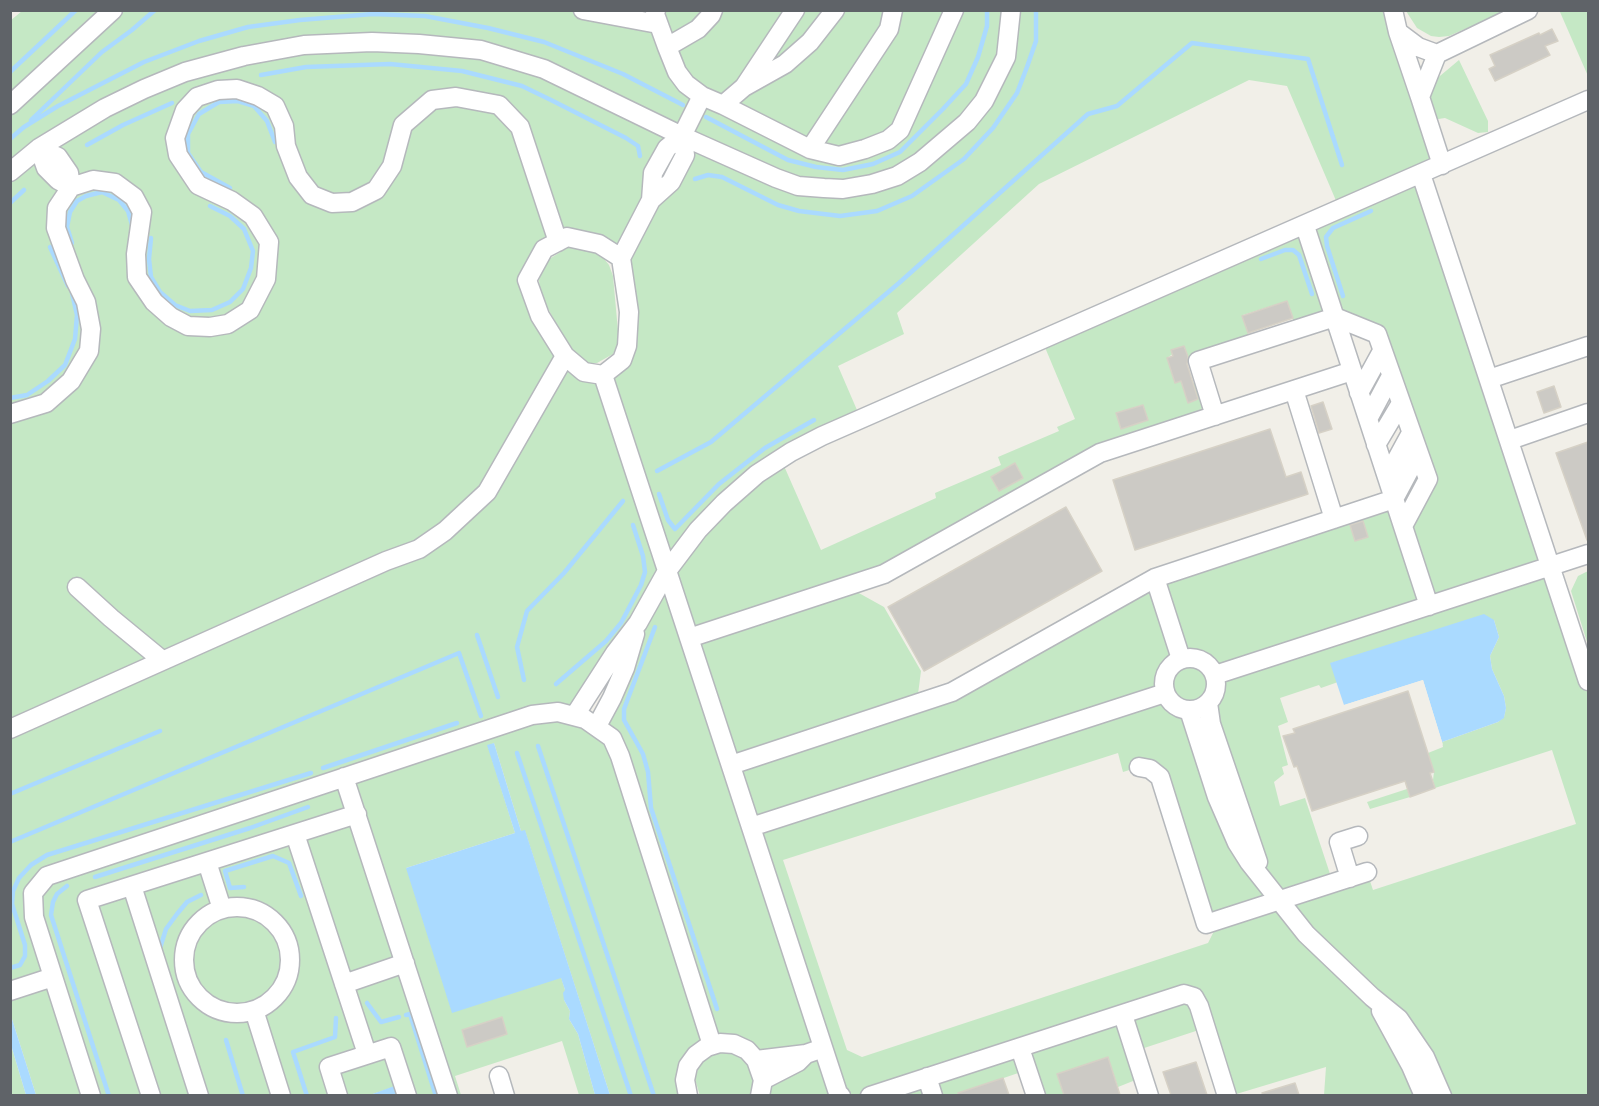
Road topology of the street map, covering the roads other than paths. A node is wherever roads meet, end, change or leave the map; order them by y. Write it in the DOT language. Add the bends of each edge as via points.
graph roads {
  1 [pos="113,10"];
  2 [pos="583,10"];
  3 [pos="713,10"];
  4 [pos="835,10"];
  5 [pos="893,10"];
  6 [pos="954,10"];
  7 [pos="1011,10"];
  8 [pos="1393,10"];
  9 [pos="1528,10"];
  10 [pos="794,11"];
  11 [pos="657,17"];
  12 [pos="1398,32"];
  13 [pos="667,47"];
  14 [pos="1437,54"];
  15 [pos="744,87"];
  16 [pos="702,96"];
  17 [pos="1420,97"];
  18 [pos="1588,100"];
  19 [pos="10,105"];
  20 [pos="723,105"];
  21 [pos="682,136"];
  22 [pos="39,148"];
  23 [pos="810,149"];
  24 [pos="1442,165"];
  25 [pos="10,172"];
  26 [pos="1421,174"];
  27 [pos="71,186"];
  28 [pos="1305,226"];
  29 [pos="558,242"];
  30 [pos="621,258"];
  31 [pos="1335,317"];
  32 [pos="1588,346"];
  33 [pos="1382,351"];
  34 [pos="565,356"];
  35 [pos="1352,371"];
  36 [pos="603,375"];
  37 [pos="1391,376"];
  38 [pos="1489,379"];
  39 [pos="1294,390"];
  40 [pos="1359,393"];
  41 [pos="1401,403"];
  42 [pos="1588,412"];
  43 [pos="10,414"];
  44 [pos="1215,416"];
  45 [pos="1368,419"];
  46 [pos="1411,432"];
  47 [pos="1510,440"];
  48 [pos="1376,445"];
  49 [pos="1418,454"];
  50 [pos="1387,477"];
  51 [pos="1394,499"];
  52 [pos="1334,519"];
  53 [pos="1403,526"];
  54 [pos="1588,554"];
  55 [pos="1552,567"];
  56 [pos="667,571"];
  57 [pos="1155,578"];
  58 [pos="77,586"];
  59 [pos="1430,606"];
  60 [pos="638,623"];
  61 [pos="689,638"];
  62 [pos="1181,659"];
  63 [pos="162,660"];
  64 [pos="1215,675"];
  65 [pos="1588,681"];
  66 [pos="1165,693"];
  67 [pos="1208,703"];
  68 [pos="1189,710"];
  69 [pos="575,715"];
  70 [pos="597,726"];
  71 [pos="10,729"];
  72 [pos="731,765"];
  73 [pos="1138,767"];
  74 [pos="344,777"];
  75 [pos="357,814"];
  76 [pos="751,827"];
  77 [pos="295,834"];
  78 [pos="1358,836"];
  79 [pos="207,862"];
  80 [pos="1261,876"];
  81 [pos="132,886"];
  82 [pos="1279,901"];
  83 [pos="222,909"];
  84 [pos="405,963"];
  85 [pos="53,977"];
  86 [pos="344,984"];
  87 [pos="10,991"];
  88 [pos="1372,997"];
  89 [pos="254,1010"];
  90 [pos="1123,1015"];
  91 [pos="712,1045"];
  92 [pos="1020,1048"];
  93 [pos="815,1051"];
  94 [pos="367,1054"];
  95 [pos="756,1060"];
  96 [pos="499,1076"];
  97 [pos="927,1077"];
  98 [pos="761,1088"];
  99 [pos="92,1095"];
  100 [pos="151,1095"];
  101 [pos="199,1095"];
  102 [pos="281,1095"];
  103 [pos="338,1095"];
  104 [pos="407,1095"];
  105 [pos="448,1095"];
  106 [pos="505,1095"];
  107 [pos="688,1095"];
  108 [pos="841,1095"];
  109 [pos="870,1095"];
  110 [pos="933,1095"];
  111 [pos="1036,1095"];
  112 [pos="1149,1095"];
  113 [pos="1227,1095"];
  114 [pos="1424,1095"];
  115 [pos="1442,1095"];
  1 -- 19 [label="lane"];
  2 -- 11 [label="lane"];
  3 -- 13 [label="lane" via="698,29"];
  4 -- 15 [label="lane" via="810,42 785,64"];
  5 -- 23 [label="lane" via="889,29"];
  6 -- 23 [label="lane" via="900,130 888,140 839,156"];
  7 -- 21 [label="lane" via="1006,57 984,100 943,144 897,176 843,189 798,186"];
  8 -- 12 [label="lane"];
  9 -- 14 [label="lane"];
  10 -- 15 [label="lane"];
  11 -- 13 [label="lane"];
  12 -- 14 [label="lane" via="1418,47"];
  12 -- 17 [label="lane"];
  13 -- 16 [label="lane" via="677,72"];
  14 -- 17 [label="lane"];
  15 -- 20 [label="lane"];
  16 -- 20 [label="lane"];
  16 -- 21 [label="lane"];
  17 -- 24 [label="lane"];
  18 -- 24 [label="lane"];
  20 -- 23 [label="lane"];
  21 -- 22 [label="lane" via="544,69 481,51 372,42 304,45 185,72 105,108"];
  21 -- 30 [label="lane" via="667,148 653,174 651,200"];
  22 -- 25 [label="lane"];
  22 -- 27 [label="lane" via="58,157 69,173"];
  24 -- 26 [label="lane"];
  26 -- 28 [label="lane"];
  26 -- 38 [label="lane"];
  27 -- 29 [label="lane" via="93,180 115,183 134,197 142,212 137,277 154,302 188,326 228,324 249,310 266,279 269,242 253,216 198,185 178,155 175,138 185,110 197,97 237,89 275,106 298,177 312,195 332,203 352,202 376,190 392,166 403,125 432,100 456,98 499,105 520,127"];
  27 -- 43 [label="lane" via="57,208 56,228 86,302 92,329 89,351 71,381 46,403"];
  28 -- 31 [label="lane"];
  28 -- 56 [label="lane" via="791,452 757,474 724,503"];
  29 -- 30 [label="lane" via="567,237 599,244"];
  29 -- 34 [label="lane" via="544,249 527,280 540,316"];
  30 -- 36 [label="lane" via="629,312 627,346 622,360"];
  31 -- 33 [label="lane" via="1377,334"];
  31 -- 35 [label="lane"];
  31 -- 44 [label="lane" via="1197,361"];
  32 -- 38 [label="lane"];
  33 -- 37 [label="lane"];
  33 -- 40 [label="lane"];
  34 -- 36 [label="lane" via="584,372"];
  34 -- 63 [label="lane" via="487,492 445,531 419,549"];
  35 -- 39 [label="lane"];
  35 -- 40 [label="lane"];
  36 -- 56 [label="lane"];
  37 -- 41 [label="lane"];
  37 -- 45 [label="lane"];
  38 -- 47 [label="lane"];
  39 -- 44 [label="lane"];
  39 -- 52 [label="lane"];
  40 -- 45 [label="lane"];
  41 -- 46 [label="lane"];
  41 -- 48 [label="lane"];
  42 -- 47 [label="lane"];
  44 -- 61 [label="lane" via="1100,453 884,574"];
  45 -- 48 [label="lane"];
  46 -- 49 [label="lane"];
  46 -- 50 [label="lane"];
  47 -- 55 [label="lane"];
  48 -- 50 [label="lane"];
  49 -- 51 [label="lane"];
  49 -- 53 [label="lane" via="1428,479"];
  50 -- 51 [label="lane"];
  51 -- 52 [label="lane"];
  51 -- 53 [label="lane"];
  52 -- 57 [label="lane"];
  53 -- 59 [label="lane"];
  54 -- 55 [label="lane"];
  55 -- 59 [label="lane"];
  55 -- 65 [label="lane"];
  56 -- 60 [label="lane"];
  56 -- 61 [label="lane"];
  57 -- 62 [label="lane"];
  57 -- 72 [label="lane" via="952,692"];
  58 -- 63 [label="lane"];
  59 -- 64 [label="lane"];
  60 -- 69 [label="lane"];
  60 -- 70 [label="lane" via="625,668"];
  61 -- 72 [label="lane"];
  62 -- 64 [label="lane" via="1202,660"];
  62 -- 66 [label="lane" via="1166,673"];
  63 -- 71 [label="lane"];
  64 -- 67 [label="lane" via="1214,695"];
  66 -- 68 [label="lane" via="1175,705"];
  66 -- 76 [label="lane"];
  67 -- 68 [label="lane"];
  67 -- 80 [label="lane" via="1211,724"];
  68 -- 80 [label="lane" via="1220,807 1237,843"];
  69 -- 70 [label="lane"];
  69 -- 74 [label="lane" via="532,715"];
  70 -- 91 [label="lane" via="612,738 620,756"];
  72 -- 76 [label="lane"];
  73 -- 82 [label="lane" via="1150,769 1160,777 1206,924"];
  74 -- 75 [label="lane"];
  74 -- 85 [label="lane" via="47,876 33,893 32,904"];
  75 -- 77 [label="lane"];
  75 -- 84 [label="lane"];
  76 -- 93 [label="lane"];
  77 -- 79 [label="lane"];
  77 -- 86 [label="lane"];
  78 -- 82 [label="lane" via="1340,842 1358,875"];
  79 -- 81 [label="lane"];
  79 -- 83 [label="lane"];
  80 -- 82 [label="lane"];
  81 -- 100 [label="lane" via="87,900"];
  81 -- 101 [label="lane"];
  82 -- 88 [label="lane" via="1306,934"];
  83 -- 89 [label="lane" via="237,906 258,911 276,923 287,942 290,964 284,986 269,1002"];
  83 -- 89 [label="lane" via="207,916 192,931 184,950 185,973 195,994 214,1008 237,1013"];
  84 -- 86 [label="lane"];
  84 -- 105 [label="lane"];
  85 -- 87 [label="lane"];
  85 -- 99 [label="lane"];
  86 -- 94 [label="lane"];
  88 -- 114 [label="lane"];
  88 -- 115 [label="lane" via="1400,1019 1415,1040"];
  89 -- 102 [label="lane"];
  90 -- 92 [label="lane"];
  90 -- 112 [label="lane"];
  90 -- 113 [label="lane" via="1184,994 1194,997"];
  91 -- 95 [label="lane" via="734,1044"];
  91 -- 107 [label="lane" via="696,1055 688,1066"];
  92 -- 97 [label="lane"];
  92 -- 111 [label="lane"];
  93 -- 95 [label="lane"];
  93 -- 98 [label="lane"];
  93 -- 108 [label="lane"];
  94 -- 103 [label="lane" via="329,1067"];
  94 -- 104 [label="lane" via="391,1047"];
  95 -- 98 [label="lane"];
  96 -- 106 [label="lane"];
  97 -- 109 [label="lane"];
  97 -- 110 [label="lane"];
}
